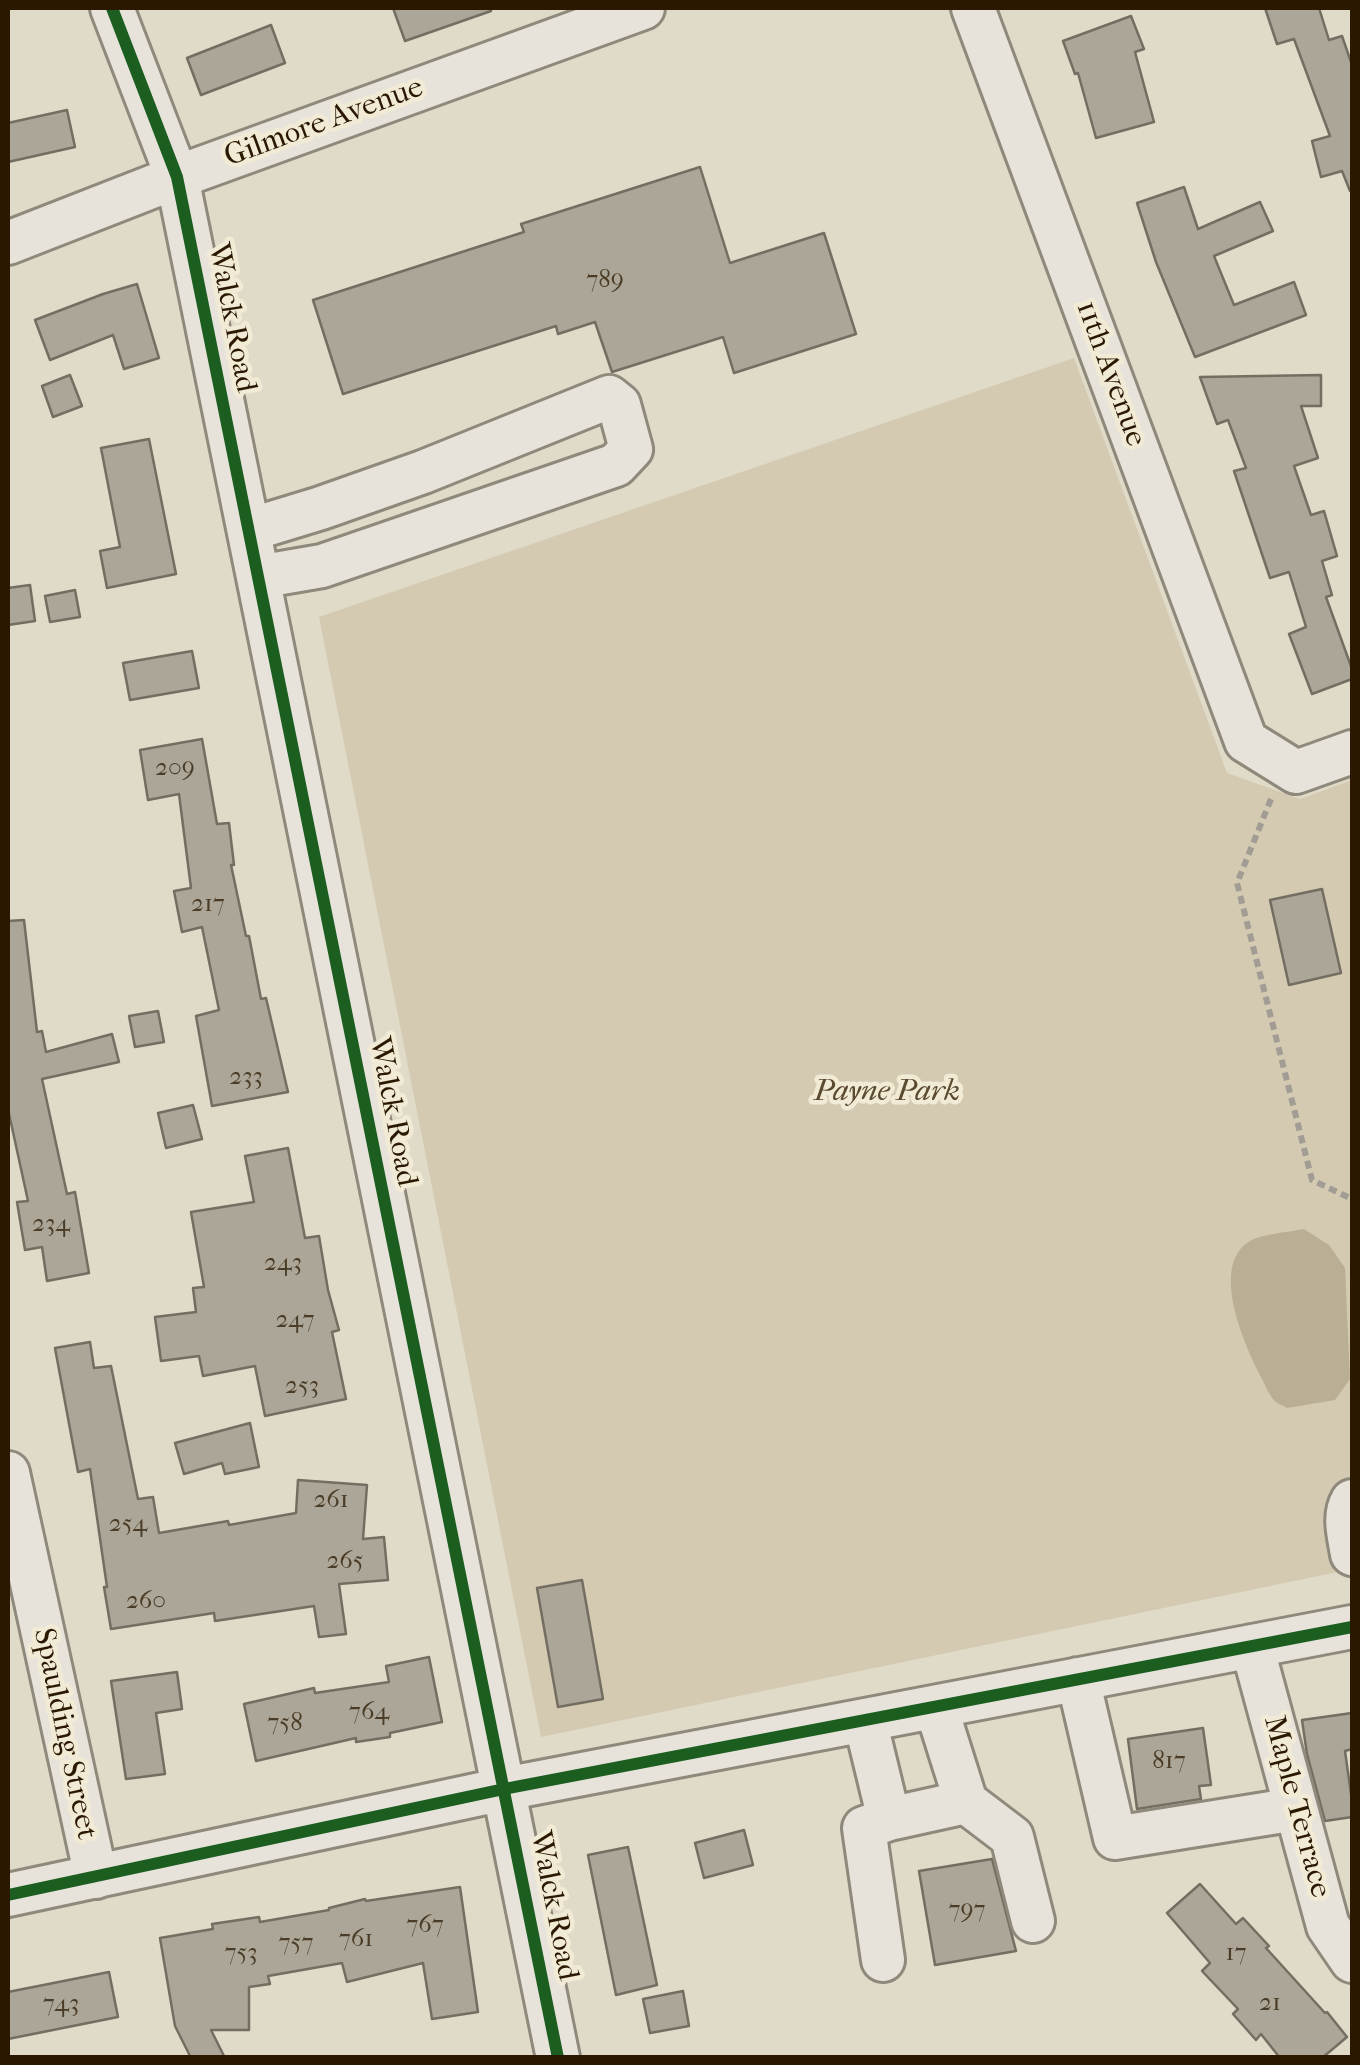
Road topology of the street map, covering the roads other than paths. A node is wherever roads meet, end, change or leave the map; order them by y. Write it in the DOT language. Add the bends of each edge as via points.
graph roads {
  1 [pos="112,8"];
  2 [pos="643,8"];
  3 [pos="973,8"];
  4 [pos="548,24"];
  5 [pos="177,177"];
  6 [pos="8,243"];
  7 [pos="248,530"];
  8 [pos="258,577"];
  9 [pos="1352,752"];
  10 [pos="8,1473"];
  11 [pos="1352,1501"];
  12 [pos="1352,1554"];
  13 [pos="1352,1627"];
  14 [pos="1252,1646"];
  15 [pos="1078,1679"];
  16 [pos="936,1706"];
  17 [pos="865,1720"];
  18 [pos="504,1789"];
  19 [pos="966,1802"];
  20 [pos="1296,1808"];
  21 [pos="889,1819"];
  22 [pos="96,1878"];
  23 [pos="8,1895"];
  24 [pos="1033,1921"];
  25 [pos="882,1960"];
  26 [pos="1352,1961"];
  27 [pos="558,2058"];
  1 -- 5 [label="street, Walck Road"];
  2 -- 4 [label="street, Gilmore Avenue"];
  3 -- 9 [label="street, 11th Avenue" via="1246,741 1296,772"];
  4 -- 5 [label="street, Gilmore Avenue"];
  5 -- 6 [label="street, Gilmore Avenue"];
  5 -- 7 [label="street, Walck Road"];
  7 -- 8 [label="street, Walck Road"];
  7 -- 8 [label="street" via="424,472 609,397 619,405 631,450 616,466 322,566"];
  8 -- 18 [label="street, Walck Road"];
  10 -- 22 [label="street, Spaulding Street"];
  11 -- 12 [label="street"];
  13 -- 14 [label="street"];
  14 -- 15 [label="street"];
  14 -- 20 [label="street, Maple Terrace"];
  15 -- 16 [label="street"];
  15 -- 20 [label="street" via="1115,1838"];
  16 -- 17 [label="street"];
  16 -- 19 [label="street"];
  17 -- 18 [label="street"];
  17 -- 21 [label="street"];
  18 -- 22 [label="street"];
  18 -- 27 [label="street, Walck Road"];
  19 -- 21 [label="street"];
  19 -- 24 [label="street" via="1012,1837"];
  20 -- 26 [label="street, Maple Terrace" via="1328,1926"];
  21 -- 25 [label="street" via="864,1828"];
  22 -- 23 [label="street"];
}
